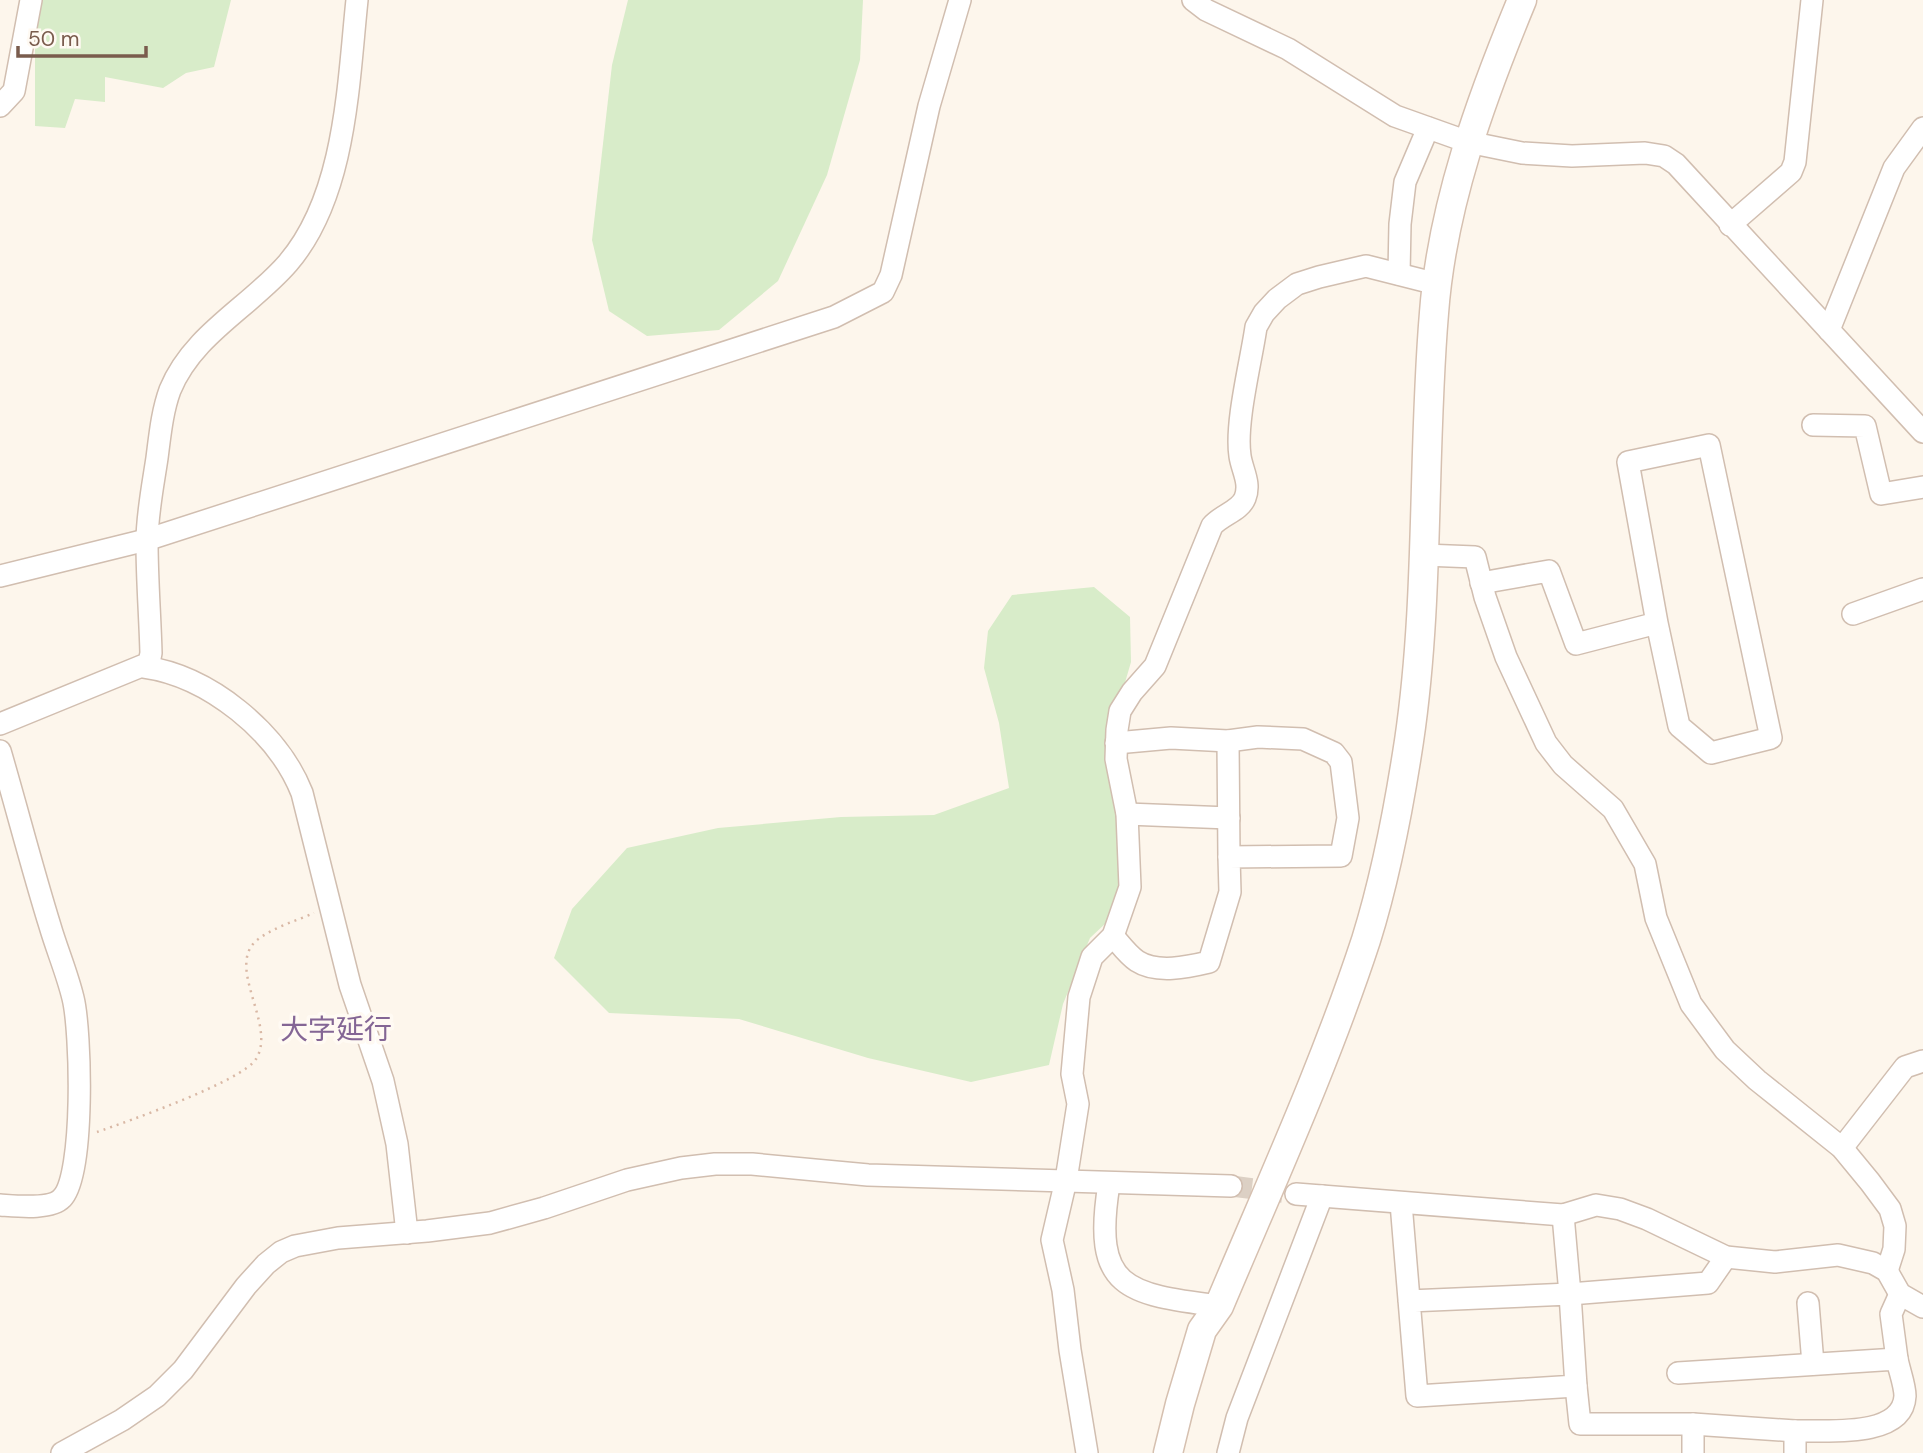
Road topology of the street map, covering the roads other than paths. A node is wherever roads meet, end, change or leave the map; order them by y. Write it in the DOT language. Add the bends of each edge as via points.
graph roads {
  1 [pos="31,0"];
  2 [pos="357,0"];
  3 [pos="960,0"];
  4 [pos="1193,0"];
  5 [pos="1522,0"];
  6 [pos="1812,0"];
  7 [pos="0,106"];
  8 [pos="1428,128"];
  9 [pos="1923,128"];
  10 [pos="1468,142"];
  11 [pos="1730,225"];
  12 [pos="1399,274"];
  13 [pos="1437,284"];
  14 [pos="1829,330"];
  15 [pos="1813,425"];
  16 [pos="1923,432"];
  17 [pos="1923,487"];
  18 [pos="146,540"];
  19 [pos="1424,555"];
  20 [pos="0,576"];
  21 [pos="1482,583"];
  22 [pos="1923,589"];
  23 [pos="1853,614"];
  24 [pos="1657,623"];
  25 [pos="144,667"];
  26 [pos="0,724"];
  27 [pos="1228,741"];
  28 [pos="1116,743"];
  29 [pos="0,751"];
  30 [pos="1127,814"];
  31 [pos="1229,818"];
  32 [pos="1229,857"];
  33 [pos="1113,936"];
  34 [pos="1923,1061"];
  35 [pos="1842,1147"];
  36 [pos="1066,1180"];
  37 [pos="1109,1184"];
  38 [pos="1231,1186"];
  39 [pos="1296,1194"];
  40 [pos="1322,1196"];
  41 [pos="1401,1203"];
  42 [pos="0,1205"];
  43 [pos="1563,1215"];
  44 [pos="407,1233"];
  45 [pos="1726,1257"];
  46 [pos="1887,1271"];
  47 [pos="1570,1294"];
  48 [pos="1900,1294"];
  49 [pos="1409,1301"];
  50 [pos="1808,1303"];
  51 [pos="1219,1306"];
  52 [pos="1923,1307"];
  53 [pos="1897,1359"];
  54 [pos="1813,1364"];
  55 [pos="1678,1373"];
  56 [pos="1576,1386"];
  57 [pos="1693,1424"];
  58 [pos="1795,1431"];
  59 [pos="62,1453"];
  60 [pos="1087,1453"];
  61 [pos="1168,1453"];
  62 [pos="1184,1453"];
  63 [pos="1228,1453"];
  64 [pos="1693,1453"];
  65 [pos="1795,1453"];
  1 -- 7 [label="street" via="14,91"];
  2 -- 18 [label="street" via="344,118 317,219 286,265 201,342 171,388 164,408"];
  3 -- 18 [label="street" via="883,292 834,317"];
  4 -- 8 [label="street" via="1288,49 1395,116"];
  5 -- 10 [label="street"];
  6 -- 11 [label="street" via="1795,162 1791,172"];
  8 -- 10 [label="street"];
  8 -- 12 [label="street" via="1405,182"];
  9 -- 14 [label="street" via="1894,169"];
  10 -- 11 [label="street" via="1522,153 1664,156"];
  10 -- 13 [label="street"];
  11 -- 14 [label="street"];
  12 -- 13 [label="street"];
  12 -- 28 [label="street" via="1366,267 1319,277 1297,284 1264,313 1256,327 1240,430 1245,498 1212,526 1156,666 1120,711"];
  13 -- 19 [label="street"];
  14 -- 16 [label="street"];
  15 -- 17 [label="street" via="1864,426 1881,494"];
  18 -- 20 [label="street"];
  18 -- 25 [label="street" via="151,653"];
  19 -- 21 [label="street" via="1475,557"];
  19 -- 51 [label="street" via="1409,736 1367,937"];
  21 -- 24 [label="street" via="1549,571 1576,644"];
  21 -- 35 [label="street" via="1506,657 1546,743 1563,765 1613,809 1645,864 1656,918 1691,1004 1749,1072"];
  22 -- 23 [label="street" via="1884,595"];
  24 -- 24 [label="street" via="1679,726 1711,753 1771,738 1709,445 1628,462"];
  25 -- 26 [label="street"];
  25 -- 44 [label="street" via="160,669 218,696 246,716 280,751 295,775 350,985 383,1081 397,1144"];
  27 -- 28 [label="street" via="1171,738"];
  27 -- 31 [label="street"];
  27 -- 32 [label="street" via="1303,739 1334,753 1341,762 1348,818 1341,856"];
  28 -- 30 [label="street"];
  29 -- 42 [label="street" via="73,999 79,1105 72,1174 65,1195 31,1206"];
  30 -- 31 [label="street"];
  30 -- 33 [label="street" via="1130,887"];
  31 -- 32 [label="street"];
  32 -- 33 [label="street" via="1230,892 1209,962 1181,968 1138,962"];
  33 -- 36 [label="street" via="1092,957 1079,997 1072,1074 1078,1104"];
  34 -- 35 [label="street" via="1905,1067"];
  35 -- 46 [label="street" via="1890,1209 1894,1249"];
  36 -- 37 [label="street"];
  36 -- 44 [label="street" via="868,1175 715,1164 627,1180 490,1223"];
  36 -- 60 [label="street" via="1052,1240"];
  37 -- 38 [label="street"];
  37 -- 51 [label="street" via="1103,1237 1117,1274 1134,1289 1161,1299"];
  39 -- 40 [label="street"];
  40 -- 41 [label="street"];
  40 -- 63 [label="street" via="1237,1418"];
  41 -- 43 [label="street"];
  41 -- 49 [label="street"];
  43 -- 45 [label="street" via="1596,1205 1620,1209"];
  43 -- 47 [label="street"];
  44 -- 59 [label="street" via="338,1238 281,1252 246,1286 183,1370 156,1396"];
  45 -- 46 [label="street" via="1775,1262 1838,1255"];
  45 -- 47 [label="street" via="1708,1283"];
  46 -- 48 [label="street"];
  47 -- 49 [label="street"];
  47 -- 56 [label="street"];
  48 -- 52 [label="street"];
  48 -- 53 [label="street" via="1891,1314"];
  49 -- 56 [label="street" via="1417,1396"];
  50 -- 54 [label="street"];
  51 -- 61 [label="street" via="1202,1330"];
  51 -- 62 [label="street" via="1215,1343"];
  53 -- 54 [label="street"];
  53 -- 58 [label="street" via="1905,1397 1898,1415 1875,1429"];
  54 -- 55 [label="street"];
  56 -- 57 [label="street" via="1580,1424"];
  57 -- 58 [label="street"];
  57 -- 64 [label="street"];
  58 -- 65 [label="street"];
}
